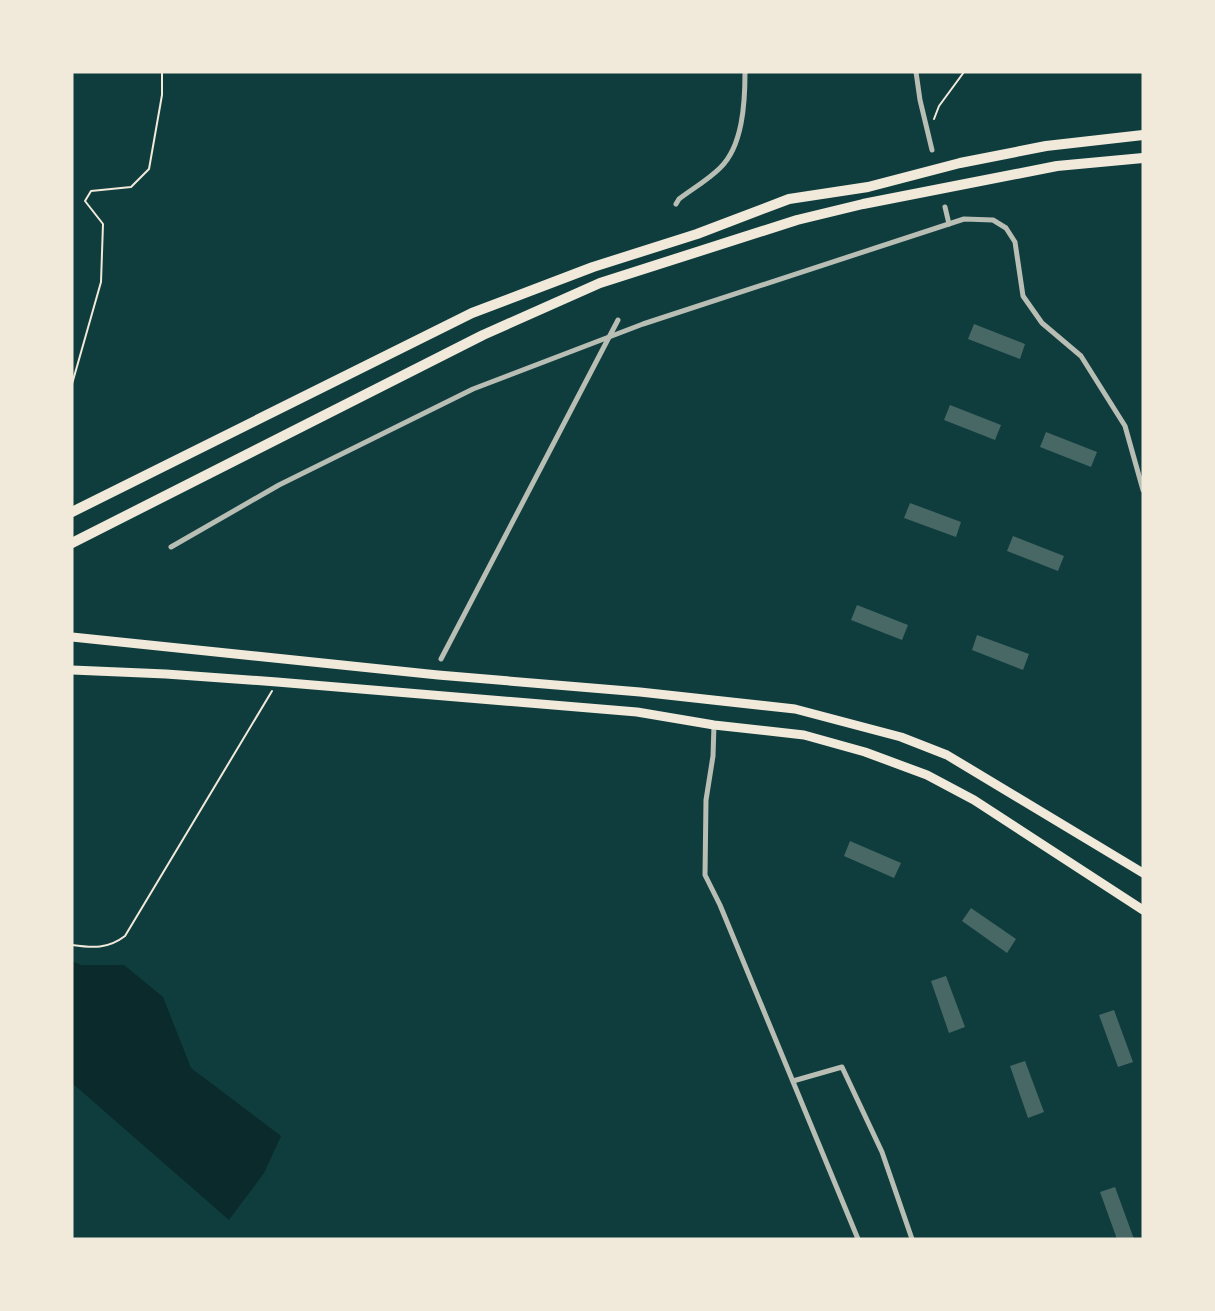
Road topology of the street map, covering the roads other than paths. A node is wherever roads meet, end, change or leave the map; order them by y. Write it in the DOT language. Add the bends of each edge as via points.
graph roads {
  1 [pos="745,72"];
  2 [pos="916,72"];
  3 [pos="1143,135"];
  4 [pos="932,150"];
  5 [pos="1143,158"];
  6 [pos="676,204"];
  7 [pos="945,207"];
  8 [pos="949,224"];
  9 [pos="618,320"];
  10 [pos="610,337"];
  11 [pos="1143,490"];
  12 [pos="72,512"];
  13 [pos="72,543"];
  14 [pos="171,547"];
  15 [pos="72,637"];
  16 [pos="441,659"];
  17 [pos="72,670"];
  18 [pos="714,725"];
  19 [pos="1143,873"];
  20 [pos="1143,909"];
  21 [pos="793,1081"];
  22 [pos="858,1239"];
  23 [pos="912,1239"];
  1 -- 6 [label="street" via="738,139 721,167"];
  2 -- 4 [label="street"];
  3 -- 12 [label="highway" via="1046,146 868,188 789,199 593,267 472,313"];
  5 -- 13 [label="highway" via="1058,166 863,204 796,220 600,283 483,335"];
  7 -- 8 [label="street"];
  8 -- 10 [label="street"];
  8 -- 11 [label="street" via="964,219 993,220 1006,228 1015,242 1023,296 1042,323 1081,356 1125,426"];
  9 -- 10 [label="street"];
  10 -- 14 [label="street" via="463,394 279,486"];
  10 -- 16 [label="street"];
  15 -- 19 [label="main road" via="795,709 901,737 947,755"];
  17 -- 18 [label="main road" via="277,682 637,712"];
  18 -- 20 [label="main road" via="804,735 927,775 974,800"];
  18 -- 21 [label="street" via="706,800 705,875"];
  21 -- 22 [label="street"];
  21 -- 23 [label="street" via="842,1066 882,1152"];
}
